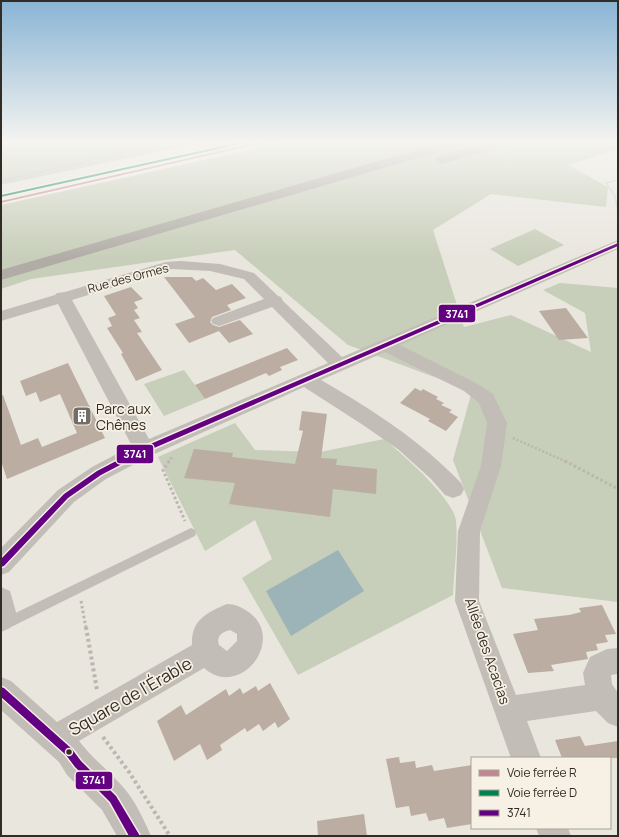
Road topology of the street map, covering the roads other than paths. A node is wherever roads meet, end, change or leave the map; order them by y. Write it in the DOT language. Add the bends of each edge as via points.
graph roads {
  1 [pos="322,181"];
  2 [pos="324,181"];
  3 [pos="364,181"];
  4 [pos="314,184"];
  5 [pos="185,221"];
  6 [pos="618,244"];
  7 [pos="1,275"];
  8 [pos="62,296"];
  9 [pos="276,300"];
  10 [pos="1,316"];
  11 [pos="219,321"];
  12 [pos="385,345"];
  13 [pos="340,364"];
  14 [pos="304,380"];
  15 [pos="144,450"];
  16 [pos="452,489"];
  17 [pos="191,533"];
  18 [pos="1,564"];
  19 [pos="1,599"];
  20 [pos="1,619"];
  21 [pos="1,626"];
  22 [pos="206,652"];
  23 [pos="618,660"];
  24 [pos="1,691"];
  25 [pos="610,705"];
  26 [pos="509,710"];
  27 [pos="54,740"];
  28 [pos="526,757"];
  29 [pos="135,836"];
  1 -- 4 [label="main road"];
  2 -- 4 [label="main road"];
  3 -- 5 [label="main road" via="303,198"];
  4 -- 5 [label="main road"];
  5 -- 7 [label="main road"];
  6 -- 12 [label="street"];
  8 -- 9 [label="street, Rue des Ormes" via="171,265 194,264 249,276"];
  8 -- 10 [label="street, Rue des Ormes"];
  8 -- 15 [label="street"];
  9 -- 11 [label="street"];
  9 -- 13 [label="street, Rue des Ormes"];
  12 -- 13 [label="street"];
  12 -- 26 [label="street, Allée des Acacias" via="470,387 487,399 497,423 491,466 470,532 467,601"];
  13 -- 14 [label="street"];
  14 -- 15 [label="street"];
  14 -- 16 [label="street" via="390,432 438,471"];
  15 -- 18 [label="street" via="99,473 66,496"];
  17 -- 21 [label="lane"];
  19 -- 20 [label="street"];
  22 -- 27 [label="street, Square de l'Érable"];
  23 -- 25 [label="street" via="605,663 597,676 598,686"];
  24 -- 27 [label="street"];
  25 -- 26 [label="street"];
  26 -- 28 [label="street, Allée des Acacias"];
  27 -- 29 [label="street" via="113,800"];
}
